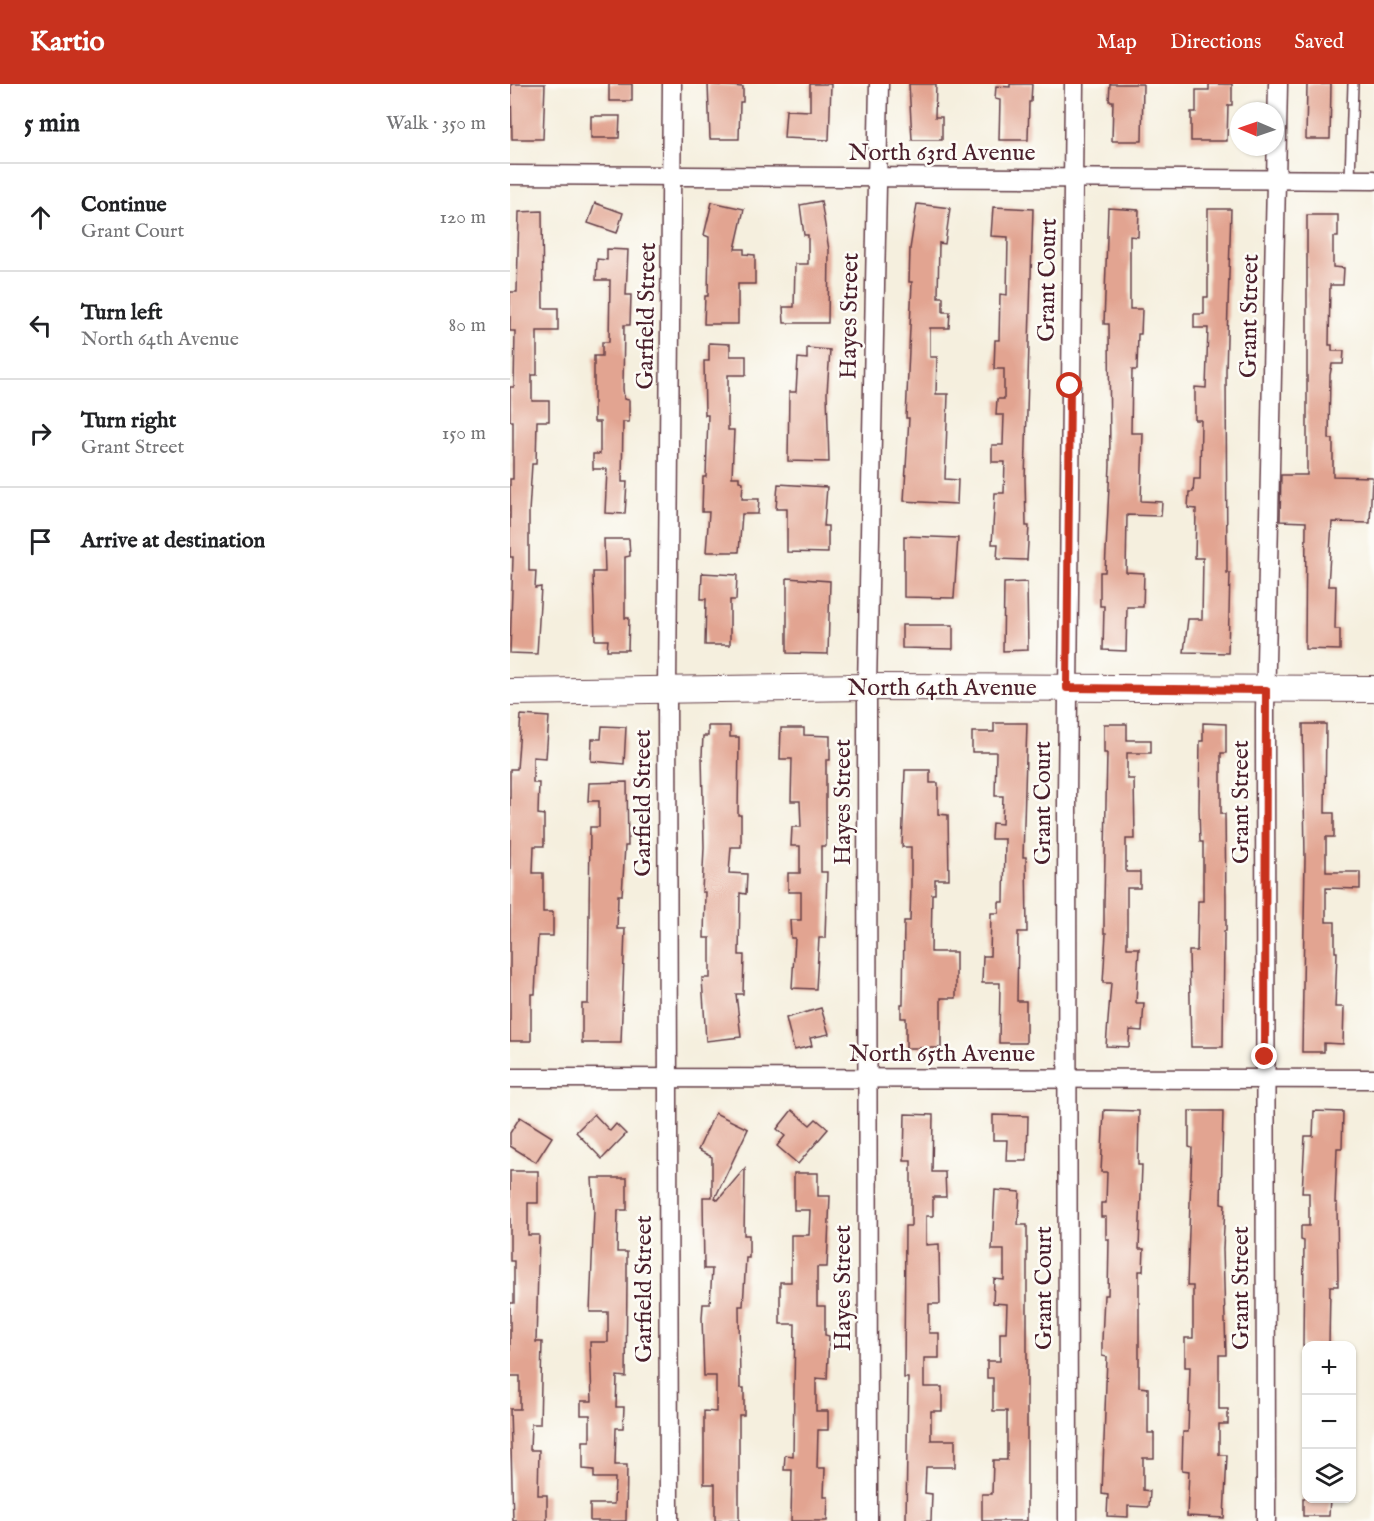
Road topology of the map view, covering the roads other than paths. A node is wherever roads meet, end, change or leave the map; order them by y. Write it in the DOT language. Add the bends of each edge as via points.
graph roads {
  1 [pos="672,84"];
  2 [pos="879,84"];
  3 [pos="1074,84"];
  4 [pos="1278,84"];
  5 [pos="1353,84"];
  6 [pos="510,175"];
  7 [pos="673,176"];
  8 [pos="877,177"];
  9 [pos="1074,178"];
  10 [pos="1277,178"];
  11 [pos="1350,179"];
  12 [pos="1374,180"];
  13 [pos="867,687"];
  14 [pos="667,688"];
  15 [pos="1067,688"];
  16 [pos="1266,690"];
  17 [pos="1374,690"];
  18 [pos="510,692"];
  19 [pos="510,1078"];
  20 [pos="668,1078"];
  21 [pos="867,1078"];
  22 [pos="1265,1078"];
  23 [pos="1068,1079"];
  24 [pos="1374,1079"];
  25 [pos="669,1521"];
  26 [pos="868,1521"];
  27 [pos="1068,1521"];
  28 [pos="1266,1521"];
  1 -- 7 [label="street, Garfield Street"];
  2 -- 8 [label="street, Hayes Street"];
  3 -- 9 [label="street, Grant Court"];
  4 -- 10 [label="street, Grant Street"];
  5 -- 11 [label="lane"];
  6 -- 7 [label="street, North 63rd Avenue"];
  7 -- 8 [label="street, North 63rd Avenue"];
  7 -- 14 [label="street, Garfield Street"];
  8 -- 9 [label="street, North 63rd Avenue"];
  8 -- 13 [label="street, Hayes Street"];
  9 -- 10 [label="street, North 63rd Avenue"];
  9 -- 15 [label="street, Grant Court"];
  10 -- 11 [label="street, North 63rd Avenue"];
  10 -- 16 [label="street, Grant Street"];
  11 -- 12 [label="street, North 63rd Avenue"];
  13 -- 14 [label="street, North 64th Avenue"];
  13 -- 15 [label="street, North 64th Avenue"];
  13 -- 21 [label="street, Hayes Street"];
  14 -- 18 [label="street, North 64th Avenue"];
  14 -- 20 [label="street, Garfield Street"];
  15 -- 16 [label="street, North 64th Avenue"];
  15 -- 23 [label="street, Grant Court"];
  16 -- 17 [label="street, North 64th Avenue"];
  16 -- 22 [label="street, Grant Street"];
  19 -- 20 [label="street, North 65th Avenue"];
  20 -- 21 [label="street, North 65th Avenue"];
  20 -- 25 [label="street, Garfield Street"];
  21 -- 23 [label="street, North 65th Avenue"];
  21 -- 26 [label="street, Hayes Street"];
  22 -- 23 [label="street, North 65th Avenue"];
  22 -- 24 [label="street, North 65th Avenue"];
  22 -- 28 [label="street, Grant Street"];
  23 -- 27 [label="street, Grant Court"];
}
